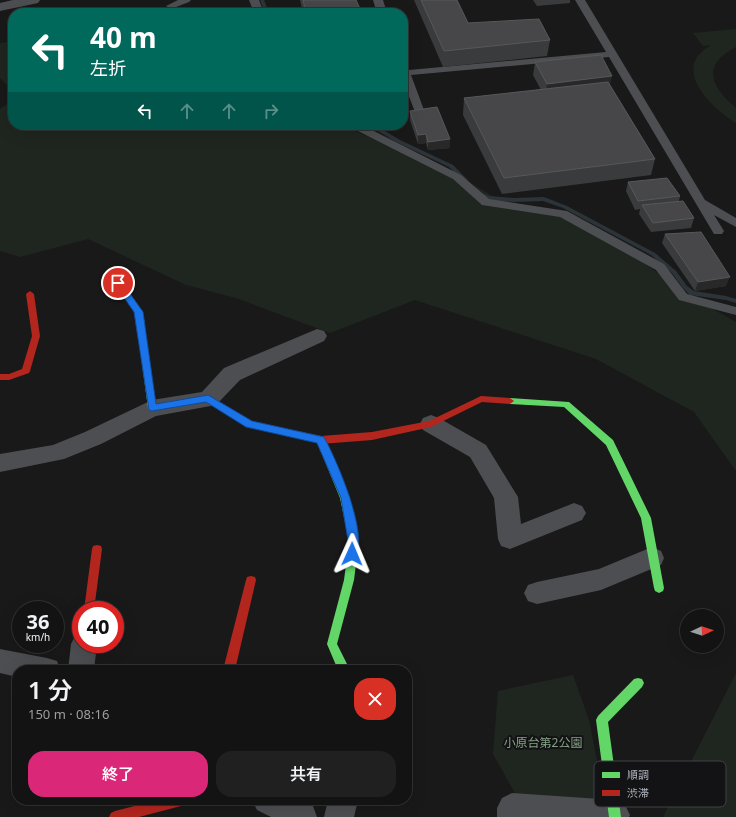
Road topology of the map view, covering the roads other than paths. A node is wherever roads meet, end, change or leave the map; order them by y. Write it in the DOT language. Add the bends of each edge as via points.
graph roads {
  1 [pos="33,0"];
  2 [pos="186,0"];
  3 [pos="580,0"];
  4 [pos="171,6"];
  5 [pos="0,7"];
  6 [pos="612,54"];
  7 [pos="408,71"];
  8 [pos="408,81"];
  9 [pos="419,110"];
  10 [pos="364,130"];
  11 [pos="701,202"];
  12 [pos="736,223"];
  13 [pos="718,231"];
  14 [pos="118,283"];
  15 [pos="30,294"];
  16 [pos="736,311"];
  17 [pos="317,336"];
  18 [pos="0,377"];
  19 [pos="208,399"];
  20 [pos="152,408"];
  21 [pos="431,424"];
  22 [pos="321,440"];
  23 [pos="0,463"];
  24 [pos="574,513"];
  25 [pos="97,549"];
  26 [pos="652,558"];
  27 [pos="251,580"];
  28 [pos="659,588"];
  29 [pos="536,593"];
  30 [pos="90,601"];
  31 [pos="83,653"];
  32 [pos="0,661"];
  33 [pos="21,665"];
  34 [pos="82,665"];
  35 [pos="230,665"];
  36 [pos="342,665"];
  37 [pos="638,683"];
  38 [pos="608,761"];
  39 [pos="162,805"];
  40 [pos="279,805"];
  41 [pos="342,805"];
  42 [pos="615,816"];
  43 [pos="115,817"];
  44 [pos="302,817"];
  45 [pos="339,817"];
  46 [pos="512,817"];
  1 -- 5 [label="street"];
  2 -- 4 [label="lane"];
  3 -- 6 [label="lane"];
  6 -- 7 [label="lane"];
  6 -- 11 [label="lane"];
  8 -- 9 [label="lane"];
  10 -- 16 [label="lane" via="456,177 486,202 563,214 660,267 683,297"];
  11 -- 12 [label="lane"];
  11 -- 13 [label="lane"];
  14 -- 20 [label="street" via="139,312"];
  15 -- 18 [label="street" via="36,336 26,371 9,377"];
  17 -- 19 [label="street" via="232,374"];
  19 -- 20 [label="street"];
  19 -- 22 [label="street" via="249,424"];
  20 -- 23 [label="street" via="93,438 56,453"];
  21 -- 22 [label="street" via="372,436"];
  21 -- 24 [label="street" via="478,451 506,497 510,539"];
  21 -- 26 [label="street" via="481,399 566,404 610,443 646,518"];
  22 -- 36 [label="street" via="345,498 354,541 349,580 332,644"];
  25 -- 30 [label="street"];
  26 -- 28 [label="street"];
  26 -- 29 [label="street" via="601,579"];
  27 -- 35 [label="street"];
  31 -- 34 [label="street"];
  32 -- 33 [label="street"];
  37 -- 38 [label="street" via="602,720"];
  39 -- 43 [label="street"];
  40 -- 44 [label="street"];
  41 -- 45 [label="street"];
  42 -- 46 [label="street" via="512,808"];
}
